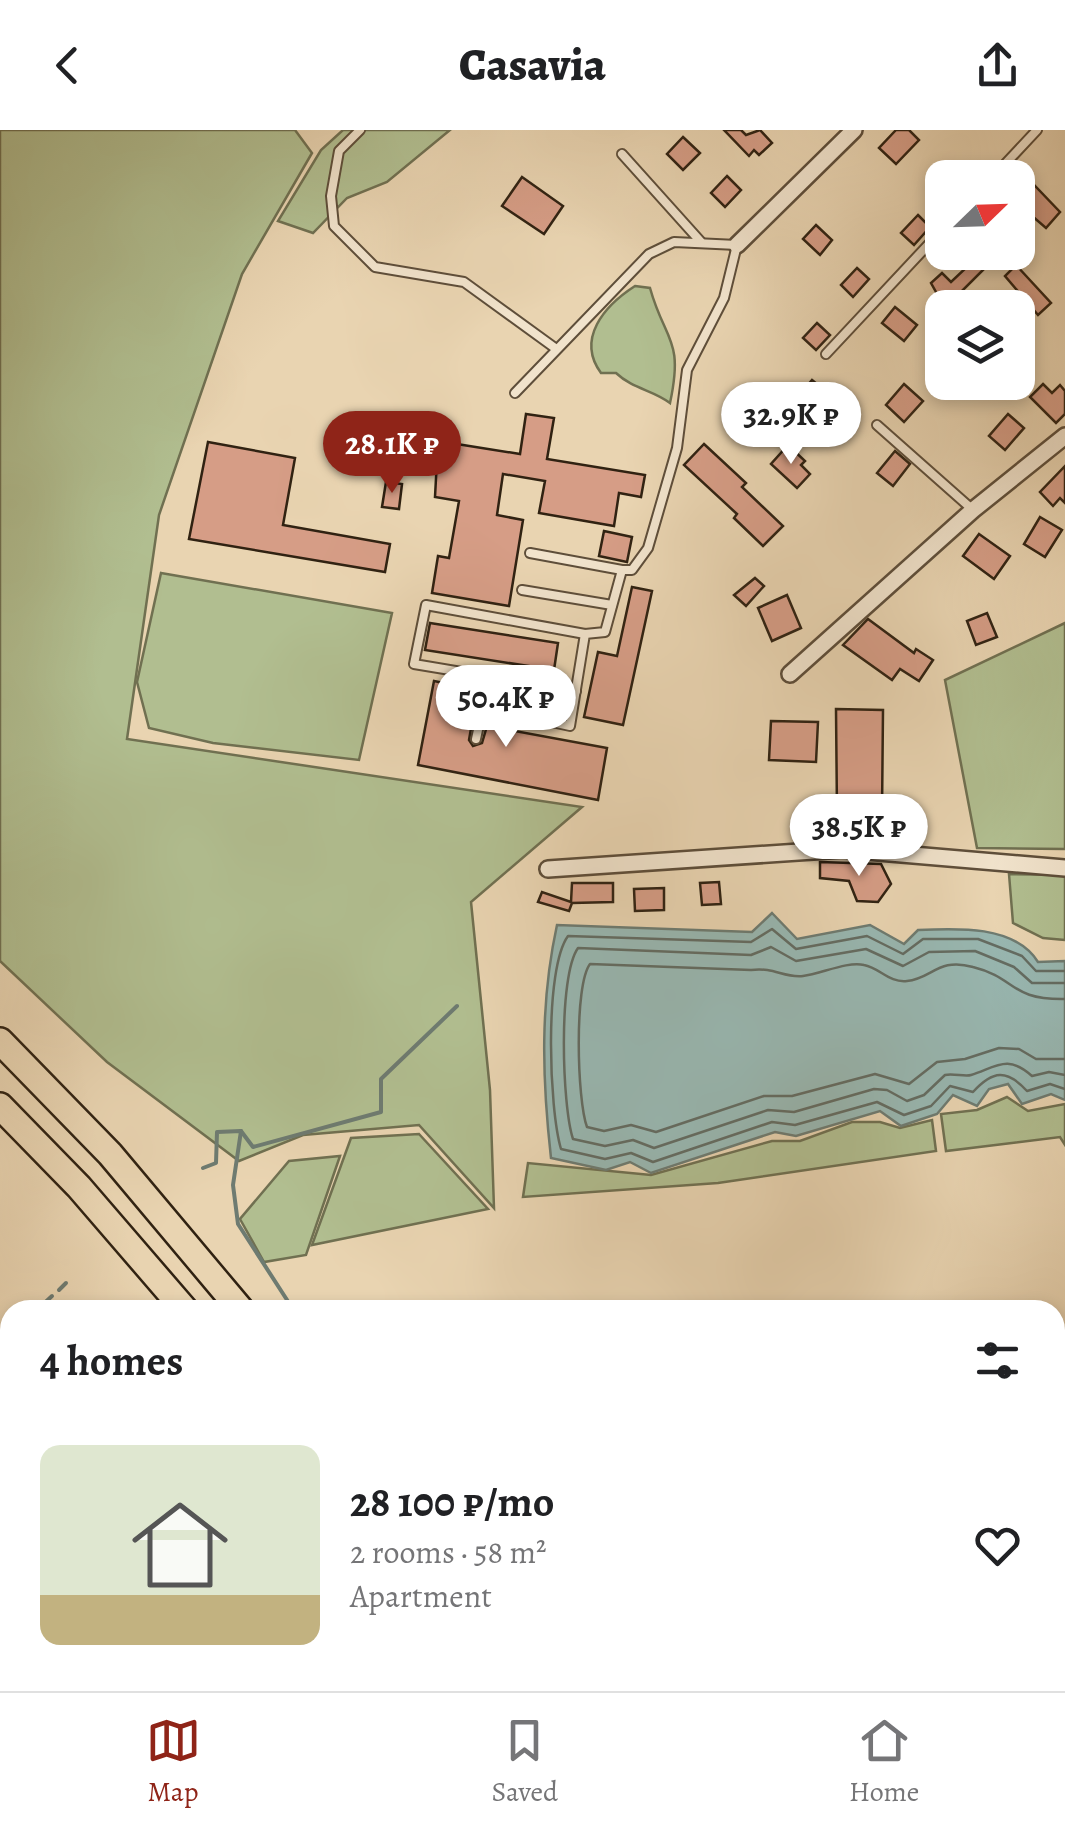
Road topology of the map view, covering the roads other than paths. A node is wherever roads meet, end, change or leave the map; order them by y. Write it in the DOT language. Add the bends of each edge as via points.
graph roads {
  1 [pos="360,130"];
  2 [pos="854,130"];
  3 [pos="1037,130"];
  4 [pos="622,154"];
  5 [pos="1009,160"];
  6 [pos="702,242"];
  7 [pos="737,244"];
  8 [pos="925,248"];
  9 [pos="556,348"];
  10 [pos="826,354"];
  11 [pos="515,393"];
  12 [pos="877,425"];
  13 [pos="1065,436"];
  14 [pos="973,510"];
  15 [pos="530,553"];
  16 [pos="622,570"];
  17 [pos="522,590"];
  18 [pos="612,606"];
  19 [pos="586,634"];
  20 [pos="790,674"];
  21 [pos="576,691"];
  22 [pos="476,739"];
  23 [pos="1065,868"];
  24 [pos="548,869"];
  25 [pos="0,1041"];
  26 [pos="0,1106"];
  27 [pos="176,1300"];
  28 [pos="233,1300"];
  1 -- 9 [label="lane" via="339,151 334,226 376,267 464,282"];
  2 -- 7 [label="street"];
  3 -- 5 [label="lane"];
  4 -- 6 [label="lane"];
  6 -- 7 [label="lane"];
  6 -- 9 [label="lane" via="674,242 650,254"];
  7 -- 16 [label="lane" via="724,298 686,370 678,448 648,548 632,570"];
  8 -- 10 [label="lane"];
  9 -- 11 [label="lane"];
  12 -- 14 [label="lane"];
  13 -- 14 [label="street"];
  14 -- 20 [label="street"];
  15 -- 16 [label="lane"];
  16 -- 18 [label="lane"];
  17 -- 18 [label="lane"];
  18 -- 19 [label="lane" via="605,632"];
  19 -- 21 [label="lane"];
  19 -- 21 [label="lane" via="426,605 414,664"];
  21 -- 22 [label="lane" via="570,726 483,707"];
  23 -- 24 [label="street" via="843,848"];
  25 -- 28 [label="highway" via="110,1154"];
  26 -- 27 [label="highway"];
}
